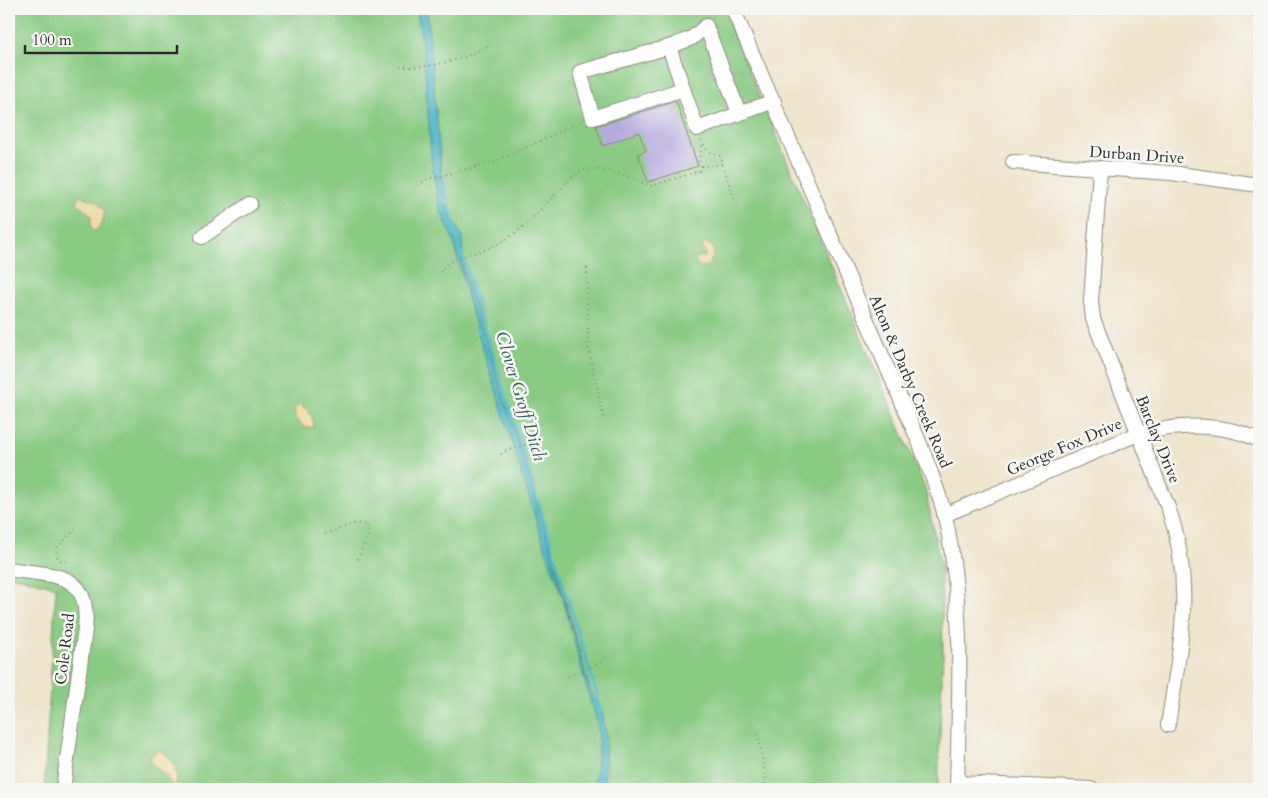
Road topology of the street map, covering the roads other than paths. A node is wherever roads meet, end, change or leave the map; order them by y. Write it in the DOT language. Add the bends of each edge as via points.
graph roads {
  1 [pos="733,9"];
  2 [pos="669,47"];
  3 [pos="683,89"];
  4 [pos="774,101"];
  5 [pos="739,113"];
  6 [pos="1013,162"];
  7 [pos="1100,169"];
  8 [pos="1259,185"];
  9 [pos="250,204"];
  10 [pos="202,237"];
  11 [pos="1138,434"];
  12 [pos="1259,440"];
  13 [pos="944,515"];
  14 [pos="9,569"];
  15 [pos="1168,725"];
  16 [pos="957,786"];
  17 [pos="63,789"];
  18 [pos="1091,789"];
  1 -- 4 [label="street, Alton & Darby Creek Road"];
  2 -- 3 [label="street"];
  2 -- 3 [label="street" via="580,72 593,118"];
  2 -- 5 [label="street" via="692,38 706,26"];
  3 -- 5 [label="street" via="697,129"];
  4 -- 5 [label="street"];
  4 -- 13 [label="street, Alton & Darby Creek Road" via="920,444"];
  6 -- 7 [label="street, Durban Drive"];
  7 -- 8 [label="street, Durban Drive" via="1171,173"];
  7 -- 11 [label="street, Barclay Drive" via="1091,310 1097,335"];
  9 -- 10 [label="street"];
  11 -- 12 [label="street, George Fox Drive" via="1173,427 1206,426"];
  11 -- 13 [label="street, George Fox Drive"];
  11 -- 15 [label="street, Barclay Drive" via="1179,538 1184,574 1183,623"];
  13 -- 16 [label="street, Alton & Darby Creek Road" via="959,609"];
  14 -- 17 [label="street, Cole Road" via="68,580 81,589 86,605"];
  16 -- 18 [label="street"];
}
